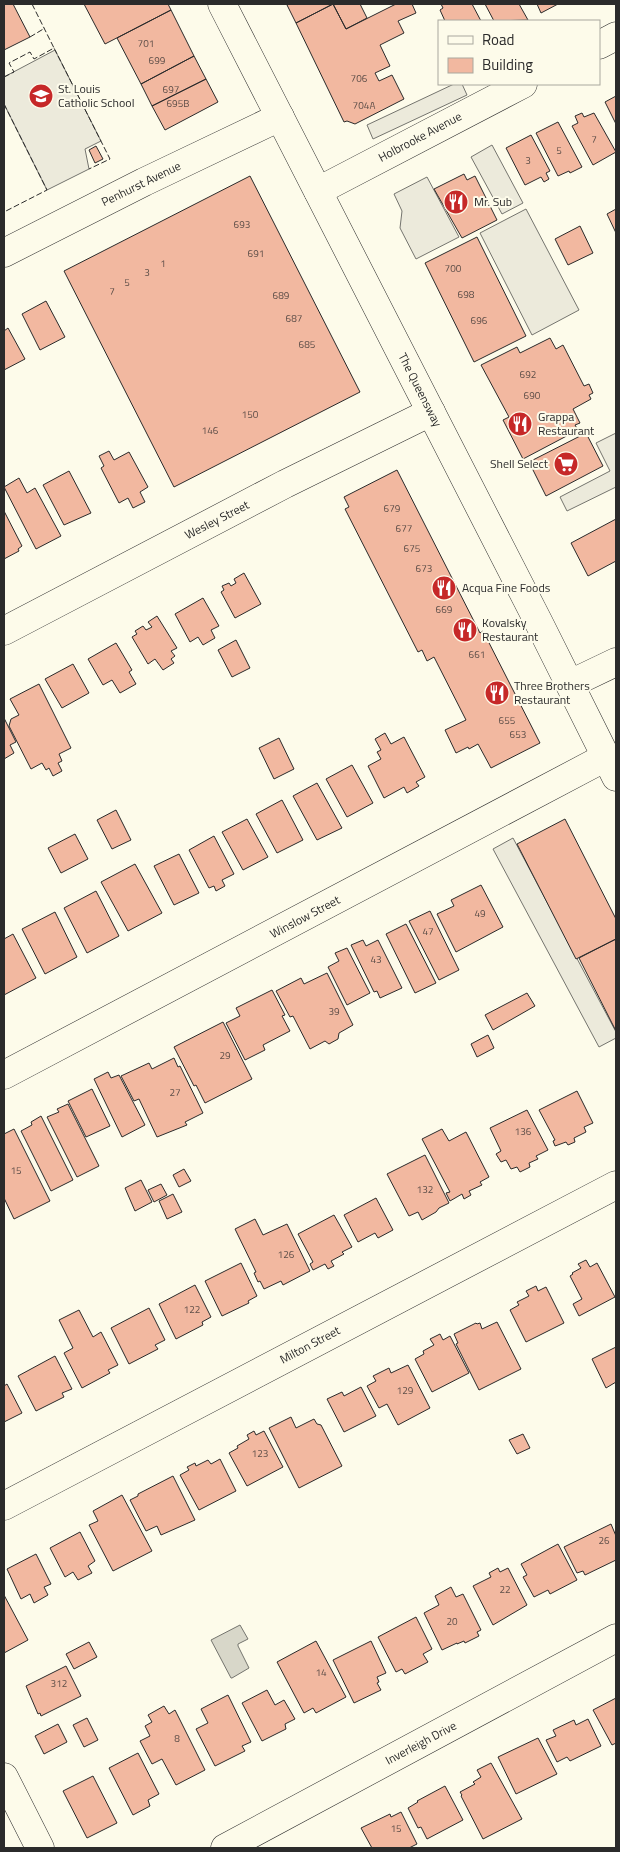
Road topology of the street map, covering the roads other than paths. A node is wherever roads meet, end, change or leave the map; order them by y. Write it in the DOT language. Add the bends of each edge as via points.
graph roads {
  1 [pos="222,4"];
  2 [pos="616,36"];
  3 [pos="600,44"];
  4 [pos="521,85"];
  5 [pos="280,117"];
  6 [pos="318,191"];
  7 [pos="4,253"];
  8 [pos="431,412"];
  9 [pos="4,631"];
  10 [pos="616,662"];
  11 [pos="570,684"];
  12 [pos="611,767"];
  13 [pos="4,1075"];
  14 [pos="616,1185"];
  15 [pos="4,1506"];
  16 [pos="616,1638"];
  17 [pos="4,1777"];
  18 [pos="40,1848"];
  19 [pos="226,1848"];
  1 -- 5 [label="street, The Queensway"];
  2 -- 3 [label="street"];
  4 -- 6 [label="street, Holbrooke Avenue"];
  5 -- 6 [label="street, The Queensway"];
  5 -- 7 [label="street, Penhurst Avenue"];
  6 -- 8 [label="street, The Queensway"];
  8 -- 9 [label="street, Wesley Street" via="285,484"];
  8 -- 11 [label="street, The Queensway"];
  10 -- 11 [label="street"];
  11 -- 12 [label="street, The Queensway"];
  12 -- 13 [label="street, Winslow Street"];
  14 -- 15 [label="street, Milton Street"];
  16 -- 19 [label="street, Inverleigh Drive"];
  17 -- 18 [label="street"];
}
